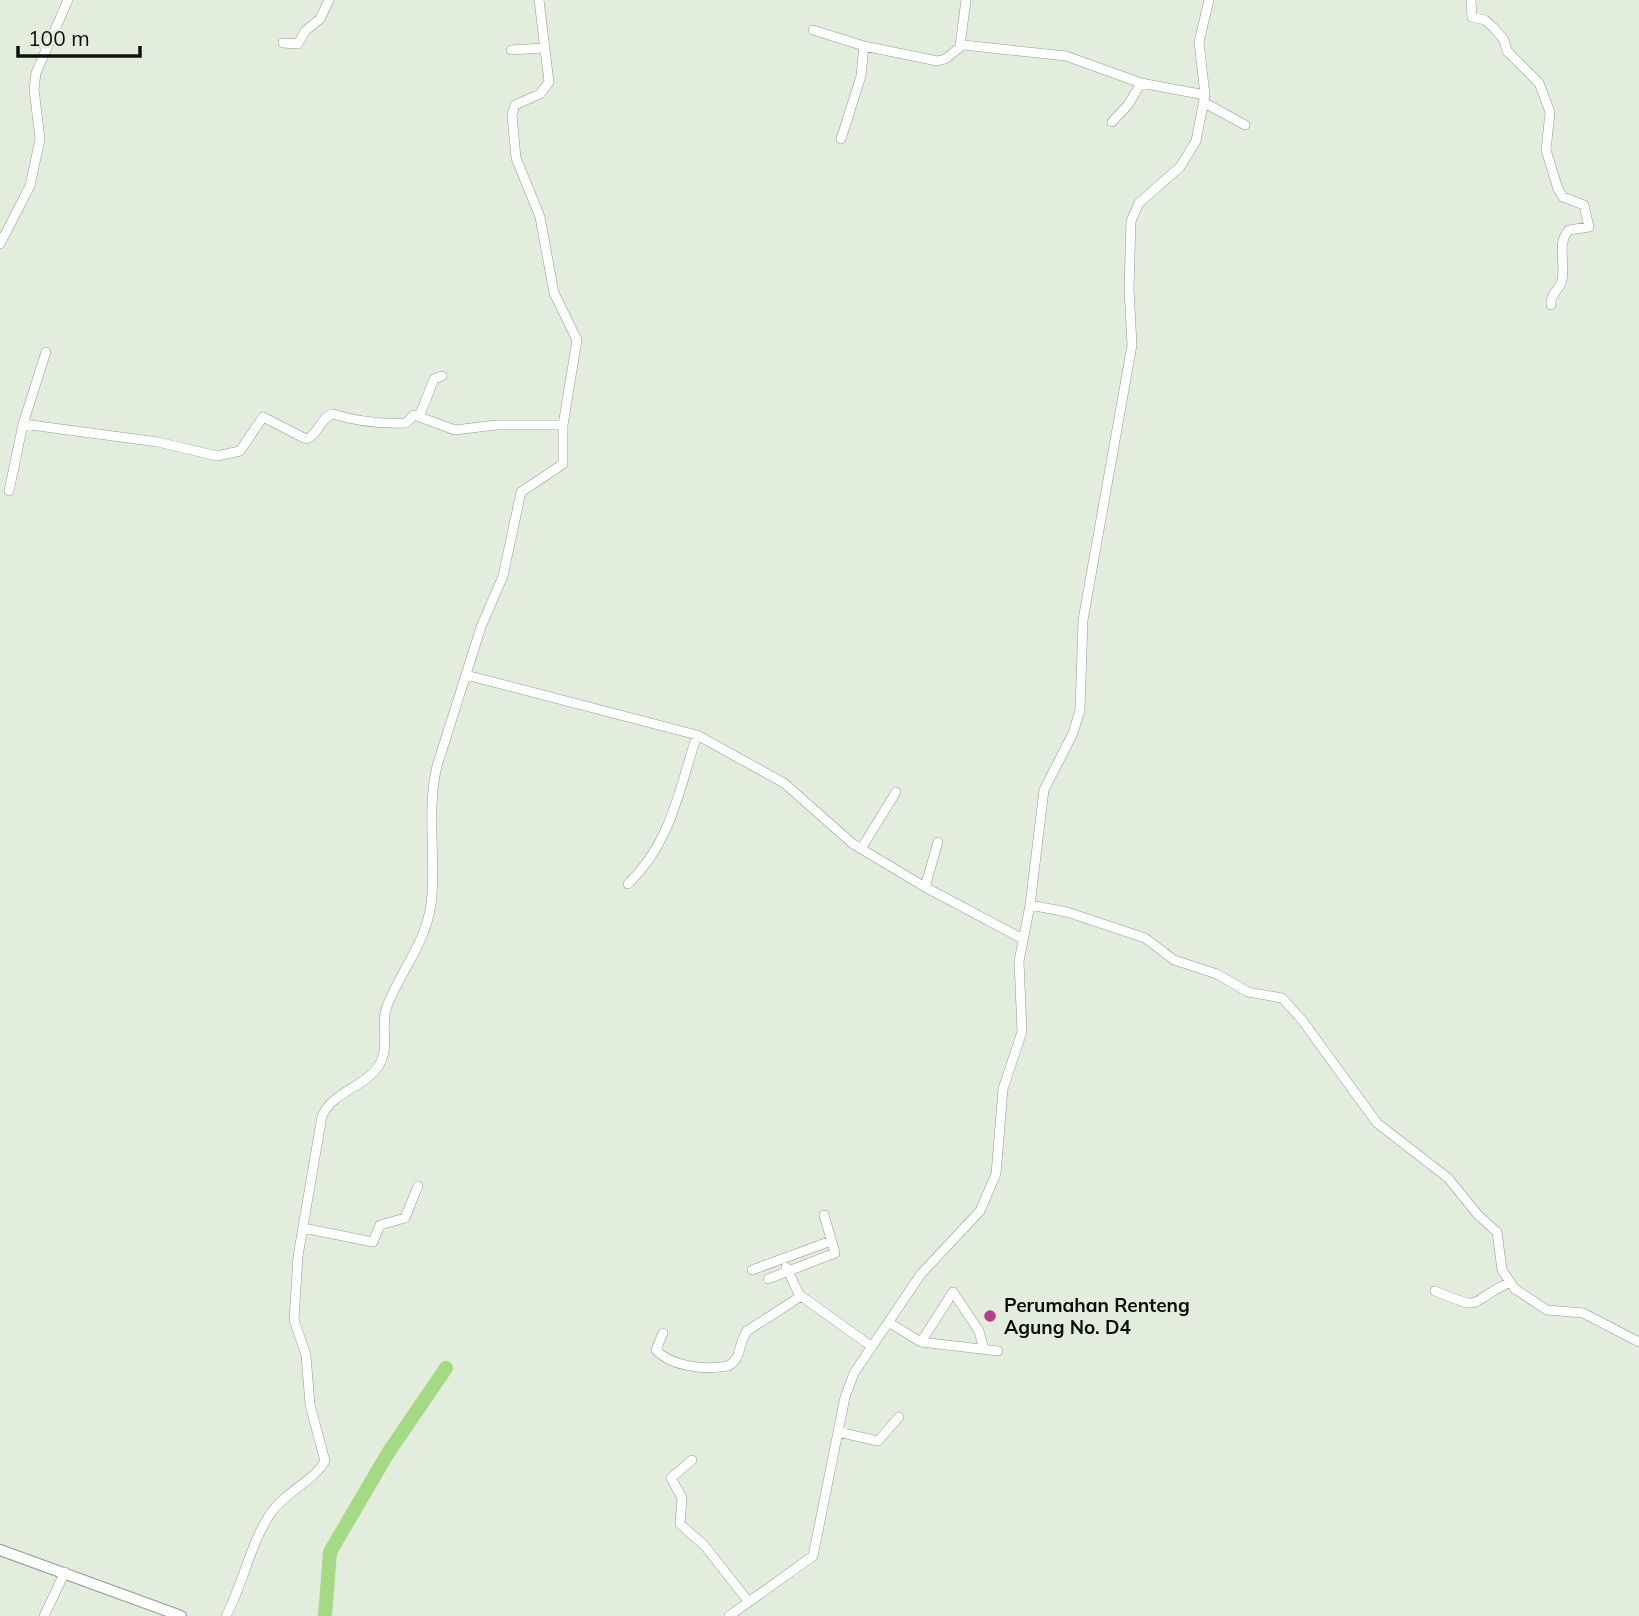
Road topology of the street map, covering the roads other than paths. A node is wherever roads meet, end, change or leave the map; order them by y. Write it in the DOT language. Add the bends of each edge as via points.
graph roads {
  1 [pos="68,0"];
  2 [pos="329,0"];
  3 [pos="539,0"];
  4 [pos="966,0"];
  5 [pos="1209,0"];
  6 [pos="1471,0"];
  7 [pos="813,30"];
  8 [pos="283,43"];
  9 [pos="864,46"];
  10 [pos="960,46"];
  11 [pos="544,48"];
  12 [pos="510,50"];
  13 [pos="1142,83"];
  14 [pos="1205,99"];
  15 [pos="1112,122"];
  16 [pos="1245,125"];
  17 [pos="841,139"];
  18 [pos="0,244"];
  19 [pos="1551,305"];
  20 [pos="46,352"];
  21 [pos="442,376"];
  22 [pos="419,417"];
  23 [pos="23,424"];
  24 [pos="563,425"];
  25 [pos="9,491"];
  26 [pos="466,675"];
  27 [pos="697,735"];
  28 [pos="896,792"];
  29 [pos="938,842"];
  30 [pos="861,849"];
  31 [pos="628,884"];
  32 [pos="925,887"];
  33 [pos="1030,905"];
  34 [pos="1023,939"];
  35 [pos="418,1186"];
  36 [pos="824,1215"];
  37 [pos="303,1228"];
  38 [pos="831,1241"];
  39 [pos="782,1259"];
  40 [pos="752,1270"];
  41 [pos="788,1270"];
  42 [pos="768,1279"];
  43 [pos="1508,1283"];
  44 [pos="1435,1291"];
  45 [pos="800,1297"];
  46 [pos="888,1322"];
  47 [pos="663,1333"];
  48 [pos="921,1342"];
  49 [pos="1639,1342"];
  50 [pos="871,1346"];
  51 [pos="984,1350"];
  52 [pos="998,1351"];
  53 [pos="899,1417"];
  54 [pos="838,1432"];
  55 [pos="692,1460"];
  56 [pos="0,1550"];
  57 [pos="65,1572"];
  58 [pos="748,1601"];
  59 [pos="44,1616"];
  60 [pos="181,1616"];
  61 [pos="226,1616"];
  62 [pos="729,1616"];
  1 -- 18 [label="street" via="36,73 40,139 30,186"];
  2 -- 8 [label="street" via="320,19 298,44"];
  3 -- 11 [label="street"];
  4 -- 10 [label="street"];
  5 -- 14 [label="street" via="1199,42"];
  6 -- 19 [label="street" via="1472,17 1494,28 1507,51 1539,83 1550,113 1546,150 1558,189 1563,197 1584,205 1590,219 1589,227 1569,230 1563,238 1562,281 1551,296"];
  7 -- 9 [label="street"];
  9 -- 10 [label="street" via="937,61"];
  9 -- 17 [label="street" via="861,76"];
  10 -- 13 [label="street" via="1066,55"];
  11 -- 12 [label="street"];
  11 -- 24 [label="street" via="548,86 515,105 512,129 519,166 542,228 554,293 576,334"];
  13 -- 14 [label="street"];
  13 -- 15 [label="street"];
  14 -- 16 [label="street"];
  14 -- 33 [label="street" via="1189,155 1139,203 1132,221 1132,345 1083,620 1080,710 1044,790"];
  20 -- 23 [label="street"];
  21 -- 22 [label="street" via="428,388"];
  22 -- 23 [label="street" via="412,415 406,424 359,423 329,414 306,439 264,417 240,451 217,456 146,440"];
  22 -- 24 [label="street" via="455,430"];
  23 -- 25 [label="street"];
  24 -- 26 [label="street" via="562,466 524,487 520,494 503,576"];
  26 -- 27 [label="street"];
  26 -- 37 [label="street" via="435,777 432,895 424,932 387,1007 385,1049 378,1067 334,1098 322,1116"];
  27 -- 30 [label="street" via="784,783"];
  27 -- 31 [label="street" via="672,823 649,863"];
  28 -- 30 [label="street"];
  29 -- 32 [label="street"];
  30 -- 32 [label="street"];
  32 -- 34 [label="street"];
  33 -- 34 [label="street"];
  33 -- 43 [label="street" via="1145,938 1182,964 1217,974 1248,992 1282,998 1377,1123 1448,1178 1497,1232"];
  34 -- 46 [label="street" via="1018,975 1022,1032 1003,1089 992,1188 980,1211 936,1255"];
  35 -- 37 [label="street" via="405,1218 380,1225 373,1242"];
  36 -- 38 [label="street"];
  37 -- 61 [label="street" via="295,1328 306,1355 310,1405 325,1461 270,1514"];
  38 -- 39 [label="street"];
  38 -- 41 [label="street" via="835,1253"];
  39 -- 40 [label="street"];
  39 -- 41 [label="street"];
  41 -- 42 [label="street"];
  41 -- 45 [label="street"];
  43 -- 44 [label="street" via="1473,1304"];
  43 -- 49 [label="street" via="1543,1309 1583,1313"];
  45 -- 47 [label="street" via="747,1331 738,1355 728,1366 672,1362 656,1350"];
  45 -- 50 [label="street"];
  46 -- 48 [label="street"];
  46 -- 50 [label="street"];
  48 -- 51 [label="street"];
  48 -- 51 [label="street" via="953,1292 979,1331"];
  50 -- 54 [label="street" via="849,1384"];
  51 -- 52 [label="street"];
  53 -- 54 [label="street" via="878,1441"];
  54 -- 58 [label="street" via="813,1556"];
  55 -- 58 [label="street" via="671,1478 682,1498 680,1524 704,1545"];
  56 -- 57 [label="main road"];
  57 -- 59 [label="street"];
  57 -- 60 [label="main road"];
  58 -- 62 [label="street"];
}
